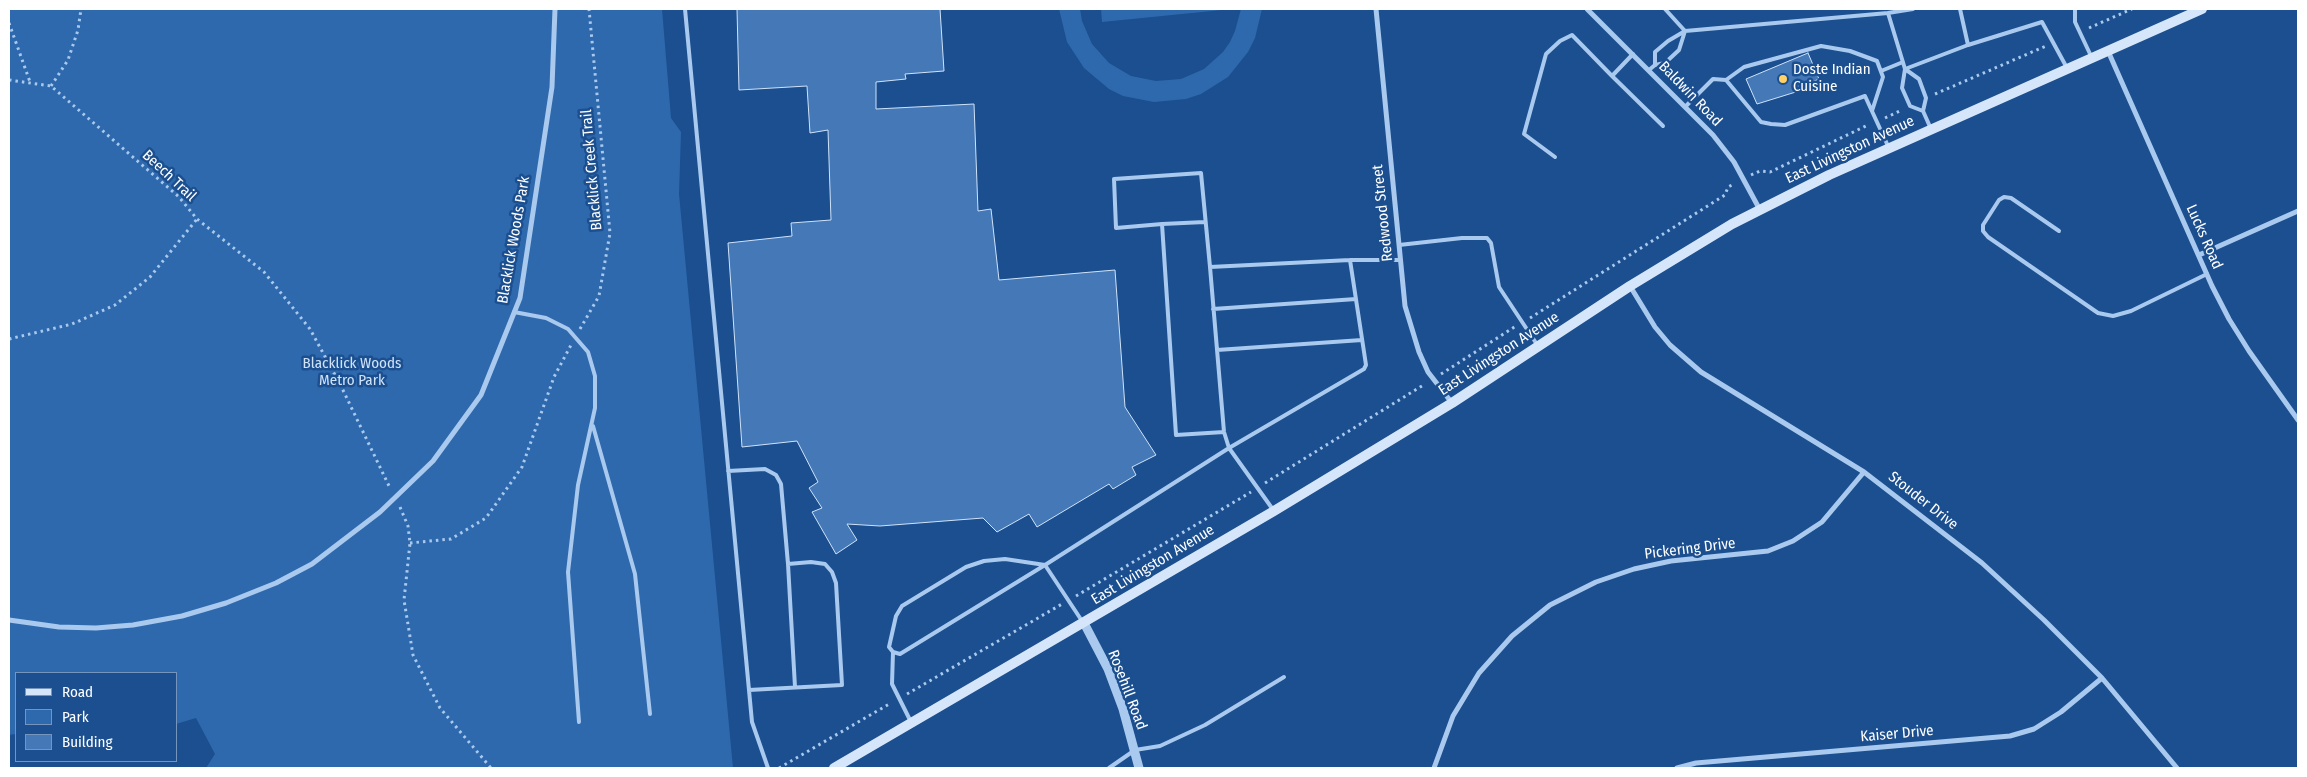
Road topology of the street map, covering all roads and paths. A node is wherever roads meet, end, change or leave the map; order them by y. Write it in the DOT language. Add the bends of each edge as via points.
graph roads {
  1 [pos="81,9"];
  2 [pos="555,9"];
  3 [pos="589,9"];
  4 [pos="685,9"];
  5 [pos="1376,9"];
  6 [pos="1587,9"];
  7 [pos="1665,9"];
  8 [pos="1913,9"];
  9 [pos="1960,9"];
  10 [pos="2075,9"];
  11 [pos="2132,9"];
  12 [pos="2202,9"];
  13 [pos="1888,13"];
  14 [pos="9,23"];
  15 [pos="1685,31"];
  16 [pos="2080,32"];
  17 [pos="2053,43"];
  18 [pos="1968,46"];
  19 [pos="2108,51"];
  20 [pos="1633,54"];
  21 [pos="2092,58"];
  22 [pos="1903,62"];
  23 [pos="1655,65"];
  24 [pos="1905,69"];
  25 [pos="2067,69"];
  26 [pos="1649,70"];
  27 [pos="1881,71"];
  28 [pos="1612,76"];
  29 [pos="9,80"];
  30 [pos="1726,80"];
  31 [pos="30,82"];
  32 [pos="52,86"];
  33 [pos="1926,98"];
  34 [pos="1686,106"];
  35 [pos="1910,106"];
  36 [pos="1872,111"];
  37 [pos="1923,111"];
  38 [pos="1877,121"];
  39 [pos="1663,126"];
  40 [pos="1931,129"];
  41 [pos="1889,148"];
  42 [pos="1555,157"];
  43 [pos="1743,179"];
  44 [pos="1760,210"];
  45 [pos="2298,211"];
  46 [pos="197,219"];
  47 [pos="1205,222"];
  48 [pos="1162,224"];
  49 [pos="2059,231"];
  50 [pos="1399,245"];
  51 [pos="2199,255"];
  52 [pos="1350,260"];
  53 [pos="1400,260"];
  54 [pos="1210,267"];
  55 [pos="2207,274"];
  56 [pos="1630,286"];
  57 [pos="1356,298"];
  58 [pos="1213,308"];
  59 [pos="514,312"];
  60 [pos="1522,322"];
  61 [pos="576,336"];
  62 [pos="9,340"];
  63 [pos="1362,340"];
  64 [pos="1538,346"];
  65 [pos="1217,350"];
  66 [pos="1433,379"];
  67 [pos="1452,403"];
  68 [pos="2298,420"];
  69 [pos="592,422"];
  70 [pos="1224,432"];
  71 [pos="1229,448"];
  72 [pos="728,471"];
  73 [pos="1864,472"];
  74 [pos="1258,488"];
  75 [pos="396,497"];
  76 [pos="1274,510"];
  77 [pos="410,543"];
  78 [pos="788,564"];
  79 [pos="1045,565"];
  80 [pos="1068,600"];
  81 [pos="9,620"];
  82 [pos="1084,623"];
  83 [pos="893,652"];
  84 [pos="1284,677"];
  85 [pos="2102,678"];
  86 [pos="795,687"];
  87 [pos="749,690"];
  88 [pos="900,698"];
  89 [pos="650,714"];
  90 [pos="579,722"];
  91 [pos="912,723"];
  92 [pos="1135,750"];
  93 [pos="491,768"];
  94 [pos="768,768"];
  95 [pos="779,768"];
  96 [pos="834,768"];
  97 [pos="1109,768"];
  98 [pos="1139,768"];
  99 [pos="1434,768"];
  100 [pos="1677,768"];
  101 [pos="2177,768"];
  1 -- 32 [label="path" via="68,60"];
  2 -- 59 [label="street, Blacklick Woods Park" via="552,87 520,298"];
  3 -- 61 [label="path, Blacklick Creek Trail" via="610,233 599,296"];
  4 -- 72 [label="lane"];
  5 -- 50 [label="street, Redwood Street"];
  6 -- 20 [label="street, Baldwin Road"];
  7 -- 15 [label="lane"];
  8 -- 13 [label="lane"];
  9 -- 18 [label="lane"];
  10 -- 16 [label="lane" via="2075,22"];
  11 -- 16 [label="path"];
  12 -- 19 [label="main road, East Livingston Avenue"];
  13 -- 15 [label="lane"];
  13 -- 22 [label="lane"];
  14 -- 31 [label="path"];
  15 -- 23 [label="lane" via="1679,50 1665,63"];
  15 -- 23 [label="lane" via="1655,52"];
  16 -- 21 [label="lane"];
  17 -- 18 [label="lane" via="2042,22"];
  17 -- 25 [label="lane"];
  17 -- 33 [label="path"];
  18 -- 24 [label="lane"];
  19 -- 21 [label="main road, East Livingston Avenue"];
  19 -- 51 [label="street, Lucks Road"];
  20 -- 26 [label="street, Baldwin Road"];
  20 -- 28 [label="lane"];
  21 -- 25 [label="main road, East Livingston Avenue"];
  22 -- 24 [label="lane"];
  22 -- 27 [label="lane"];
  23 -- 26 [label="lane"];
  24 -- 33 [label="lane" via="1919,79"];
  24 -- 35 [label="lane" via="1902,88"];
  25 -- 40 [label="main road, East Livingston Avenue"];
  26 -- 34 [label="street, Baldwin Road"];
  27 -- 30 [label="lane" via="1877,61 1850,51 1821,46 1744,67"];
  27 -- 36 [label="lane" via="1883,77"];
  28 -- 39 [label="lane"];
  28 -- 42 [label="lane" via="1572,35 1546,54 1524,134"];
  29 -- 31 [label="path"];
  30 -- 34 [label="lane" via="1713,79"];
  30 -- 36 [label="lane" via="1761,122 1785,125 1865,96"];
  31 -- 32 [label="path"];
  32 -- 46 [label="path, Beech Trail" via="179,197"];
  33 -- 37 [label="lane"];
  34 -- 43 [label="street, Baldwin Road" via="1734,162"];
  35 -- 37 [label="lane"];
  35 -- 38 [label="path"];
  36 -- 38 [label="lane"];
  37 -- 40 [label="lane"];
  38 -- 41 [label="lane"];
  38 -- 43 [label="path" via="1770,172 1760,171"];
  40 -- 41 [label="main road, East Livingston Avenue"];
  41 -- 44 [label="main road, East Livingston Avenue"];
  43 -- 44 [label="street, Baldwin Road"];
  43 -- 60 [label="path" via="1728,187 1725,195"];
  44 -- 56 [label="main road, East Livingston Avenue"];
  45 -- 51 [label="street"];
  46 -- 62 [label="path, Beech Trail" via="150,277 115,305 72,324"];
  46 -- 75 [label="path" via="264,272 310,329"];
  47 -- 48 [label="lane"];
  47 -- 48 [label="lane" via="1201,173 1114,179 1116,228"];
  47 -- 54 [label="lane"];
  48 -- 70 [label="lane" via="1176,435"];
  49 -- 55 [label="lane" via="2011,198 2004,197 1983,225 1988,237 2098,313 2113,316 2131,311"];
  50 -- 53 [label="street, Redwood Street"];
  50 -- 60 [label="lane" via="1487,238 1499,287"];
  51 -- 55 [label="street, Lucks Road"];
  52 -- 53 [label="lane"];
  52 -- 54 [label="lane"];
  52 -- 57 [label="lane"];
  53 -- 66 [label="street, Redwood Street" via="1410,328 1418,352"];
  54 -- 58 [label="lane"];
  55 -- 68 [label="street, Lucks Road" via="2248,351"];
  56 -- 64 [label="main road, East Livingston Avenue"];
  56 -- 73 [label="street, Stouder Drive" via="1655,327 1701,372"];
  57 -- 58 [label="lane"];
  57 -- 63 [label="lane"];
  58 -- 65 [label="lane"];
  59 -- 61 [label="lane" via="546,318"];
  59 -- 75 [label="street, Blacklick Woods Park" via="481,395 433,461"];
  60 -- 64 [label="lane"];
  60 -- 66 [label="path"];
  61 -- 69 [label="lane" via="588,352 594,376"];
  61 -- 77 [label="path, Blacklick Creek Trail" via="554,377 522,468 486,518 451,539"];
  63 -- 65 [label="lane"];
  63 -- 71 [label="lane" via="1366,365 1362,372"];
  64 -- 67 [label="main road, East Livingston Avenue"];
  65 -- 70 [label="lane"];
  66 -- 67 [label="street, Redwood Street"];
  66 -- 74 [label="path"];
  67 -- 76 [label="main road, East Livingston Avenue"];
  69 -- 89 [label="lane" via="635,574"];
  69 -- 90 [label="lane" via="578,486 568,572"];
  70 -- 71 [label="lane"];
  71 -- 74 [label="lane"];
  71 -- 79 [label="lane"];
  72 -- 78 [label="lane" via="765,469 776,474 781,484"];
  72 -- 87 [label="lane"];
  73 -- 85 [label="street, Stouder Drive" via="1982,563"];
  73 -- 99 [label="street, Pickering Drive" via="1822,522 1793,542 1768,551 1671,561 1634,569 1596,582 1550,605 1512,636 1479,673 1453,716"];
  74 -- 76 [label="lane"];
  74 -- 80 [label="path"];
  75 -- 77 [label="path" via="408,526"];
  75 -- 81 [label="street, Blacklick Woods Park" via="312,564 226,603 182,616 96,628"];
  76 -- 82 [label="main road, East Livingston Avenue"];
  77 -- 93 [label="path" via="404,600 413,655 440,708"];
  78 -- 86 [label="lane"];
  78 -- 86 [label="lane" via="825,564 832,572 836,583 842,685"];
  79 -- 80 [label="lane"];
  79 -- 83 [label="lane" via="900,654"];
  79 -- 83 [label="lane" via="1005,559 966,567 902,606 891,634 889,647"];
  80 -- 82 [label="lane"];
  80 -- 88 [label="path"];
  82 -- 91 [label="main road, East Livingston Avenue"];
  82 -- 92 [label="street, Rosehill Road" via="1108,669"];
  83 -- 88 [label="lane" via="892,684"];
  84 -- 92 [label="lane" via="1205,725 1160,746"];
  85 -- 100 [label="street, Kaiser Drive" via="2061,712 2034,729 2010,736 1696,763"];
  85 -- 101 [label="street, Stouder Drive"];
  86 -- 87 [label="lane"];
  87 -- 94 [label="lane" via="752,722"];
  88 -- 91 [label="lane"];
  88 -- 95 [label="path"];
  91 -- 96 [label="main road, East Livingston Avenue"];
  92 -- 97 [label="lane"];
  92 -- 98 [label="street, Rosehill Road"];
}
